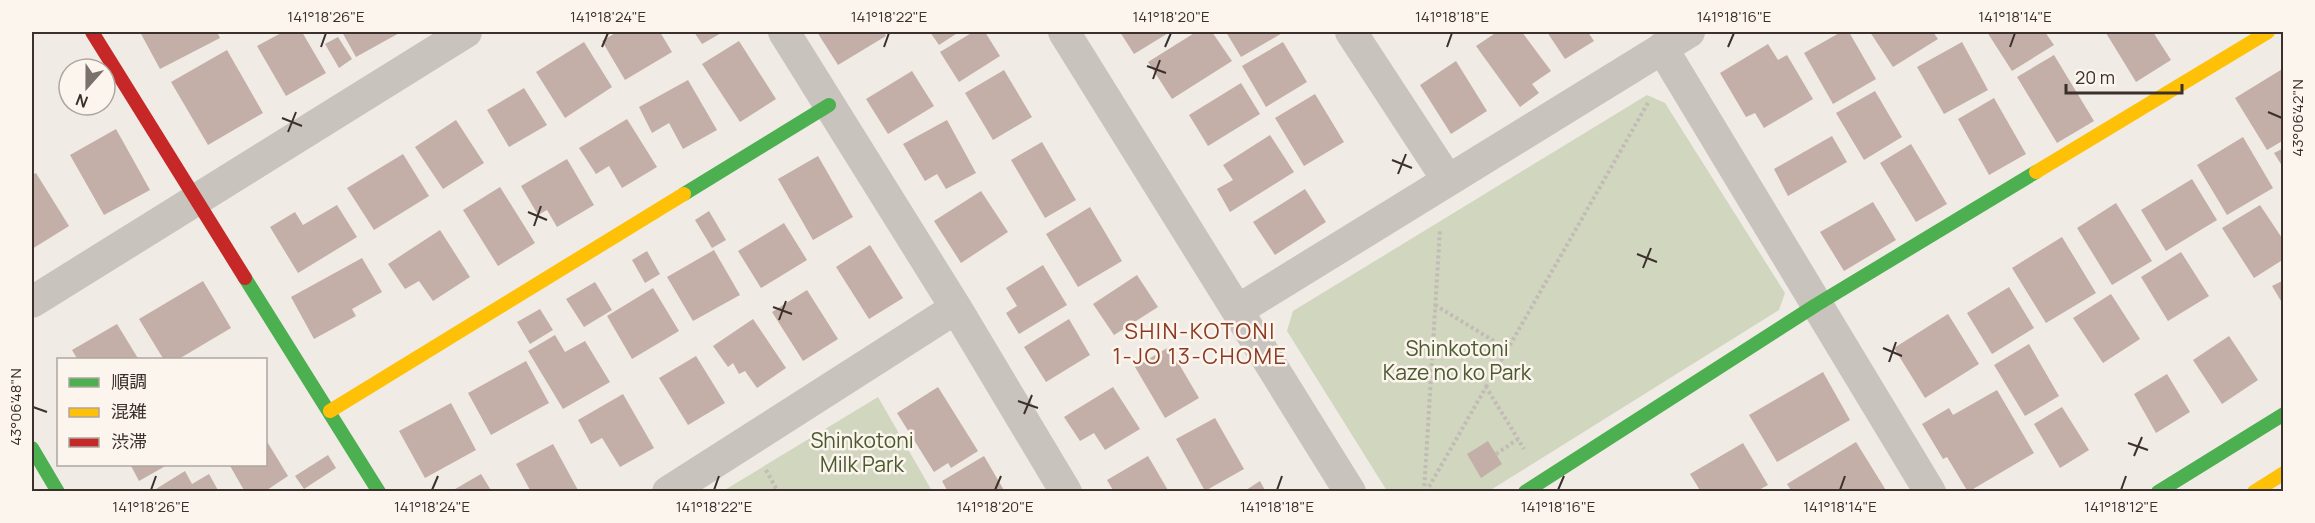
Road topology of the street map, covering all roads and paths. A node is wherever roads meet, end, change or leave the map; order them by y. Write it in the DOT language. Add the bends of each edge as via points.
graph roads {
  1 [pos="92,32"];
  2 [pos="466,32"];
  3 [pos="784,32"];
  4 [pos="1064,32"];
  5 [pos="1351,32"];
  6 [pos="1689,32"];
  7 [pos="2268,32"];
  8 [pos="1662,48"];
  9 [pos="1653,94"];
  10 [pos="829,105"];
  11 [pos="1446,179"];
  12 [pos="196,199"];
  13 [pos="1440,225"];
  14 [pos="32,302"];
  15 [pos="1435,305"];
  16 [pos="1816,305"];
  17 [pos="956,308"];
  18 [pos="1238,310"];
  19 [pos="1507,349"];
  20 [pos="1486,387"];
  21 [pos="330,411"];
  22 [pos="2283,414"];
  23 [pos="1518,439"];
  24 [pos="32,448"];
  25 [pos="1496,454"];
  26 [pos="1527,455"];
  27 [pos="2283,473"];
  28 [pos="58,492"];
  29 [pos="379,492"];
  30 [pos="668,492"];
  31 [pos="1066,492"];
  32 [pos="1350,492"];
  33 [pos="1425,492"];
  34 [pos="1525,492"];
  35 [pos="1930,492"];
  36 [pos="2158,492"];
  37 [pos="2254,492"];
  1 -- 12 [label="street"];
  2 -- 12 [label="street"];
  3 -- 10 [label="street"];
  4 -- 18 [label="street"];
  5 -- 11 [label="street"];
  6 -- 8 [label="street"];
  7 -- 16 [label="street"];
  8 -- 11 [label="street"];
  8 -- 16 [label="street"];
  9 -- 19 [label="path"];
  10 -- 17 [label="street"];
  10 -- 21 [label="street"];
  11 -- 18 [label="street"];
  12 -- 14 [label="street"];
  12 -- 21 [label="street"];
  13 -- 15 [label="path"];
  15 -- 19 [label="path"];
  15 -- 33 [label="path"];
  16 -- 34 [label="street"];
  16 -- 35 [label="street"];
  17 -- 30 [label="street"];
  17 -- 31 [label="street"];
  18 -- 32 [label="street"];
  19 -- 20 [label="path"];
  20 -- 23 [label="path"];
  20 -- 33 [label="path"];
  21 -- 29 [label="street"];
  22 -- 36 [label="street"];
  23 -- 25 [label="path"];
  23 -- 26 [label="path"];
  24 -- 28 [label="street"];
  27 -- 37 [label="street"];
}
